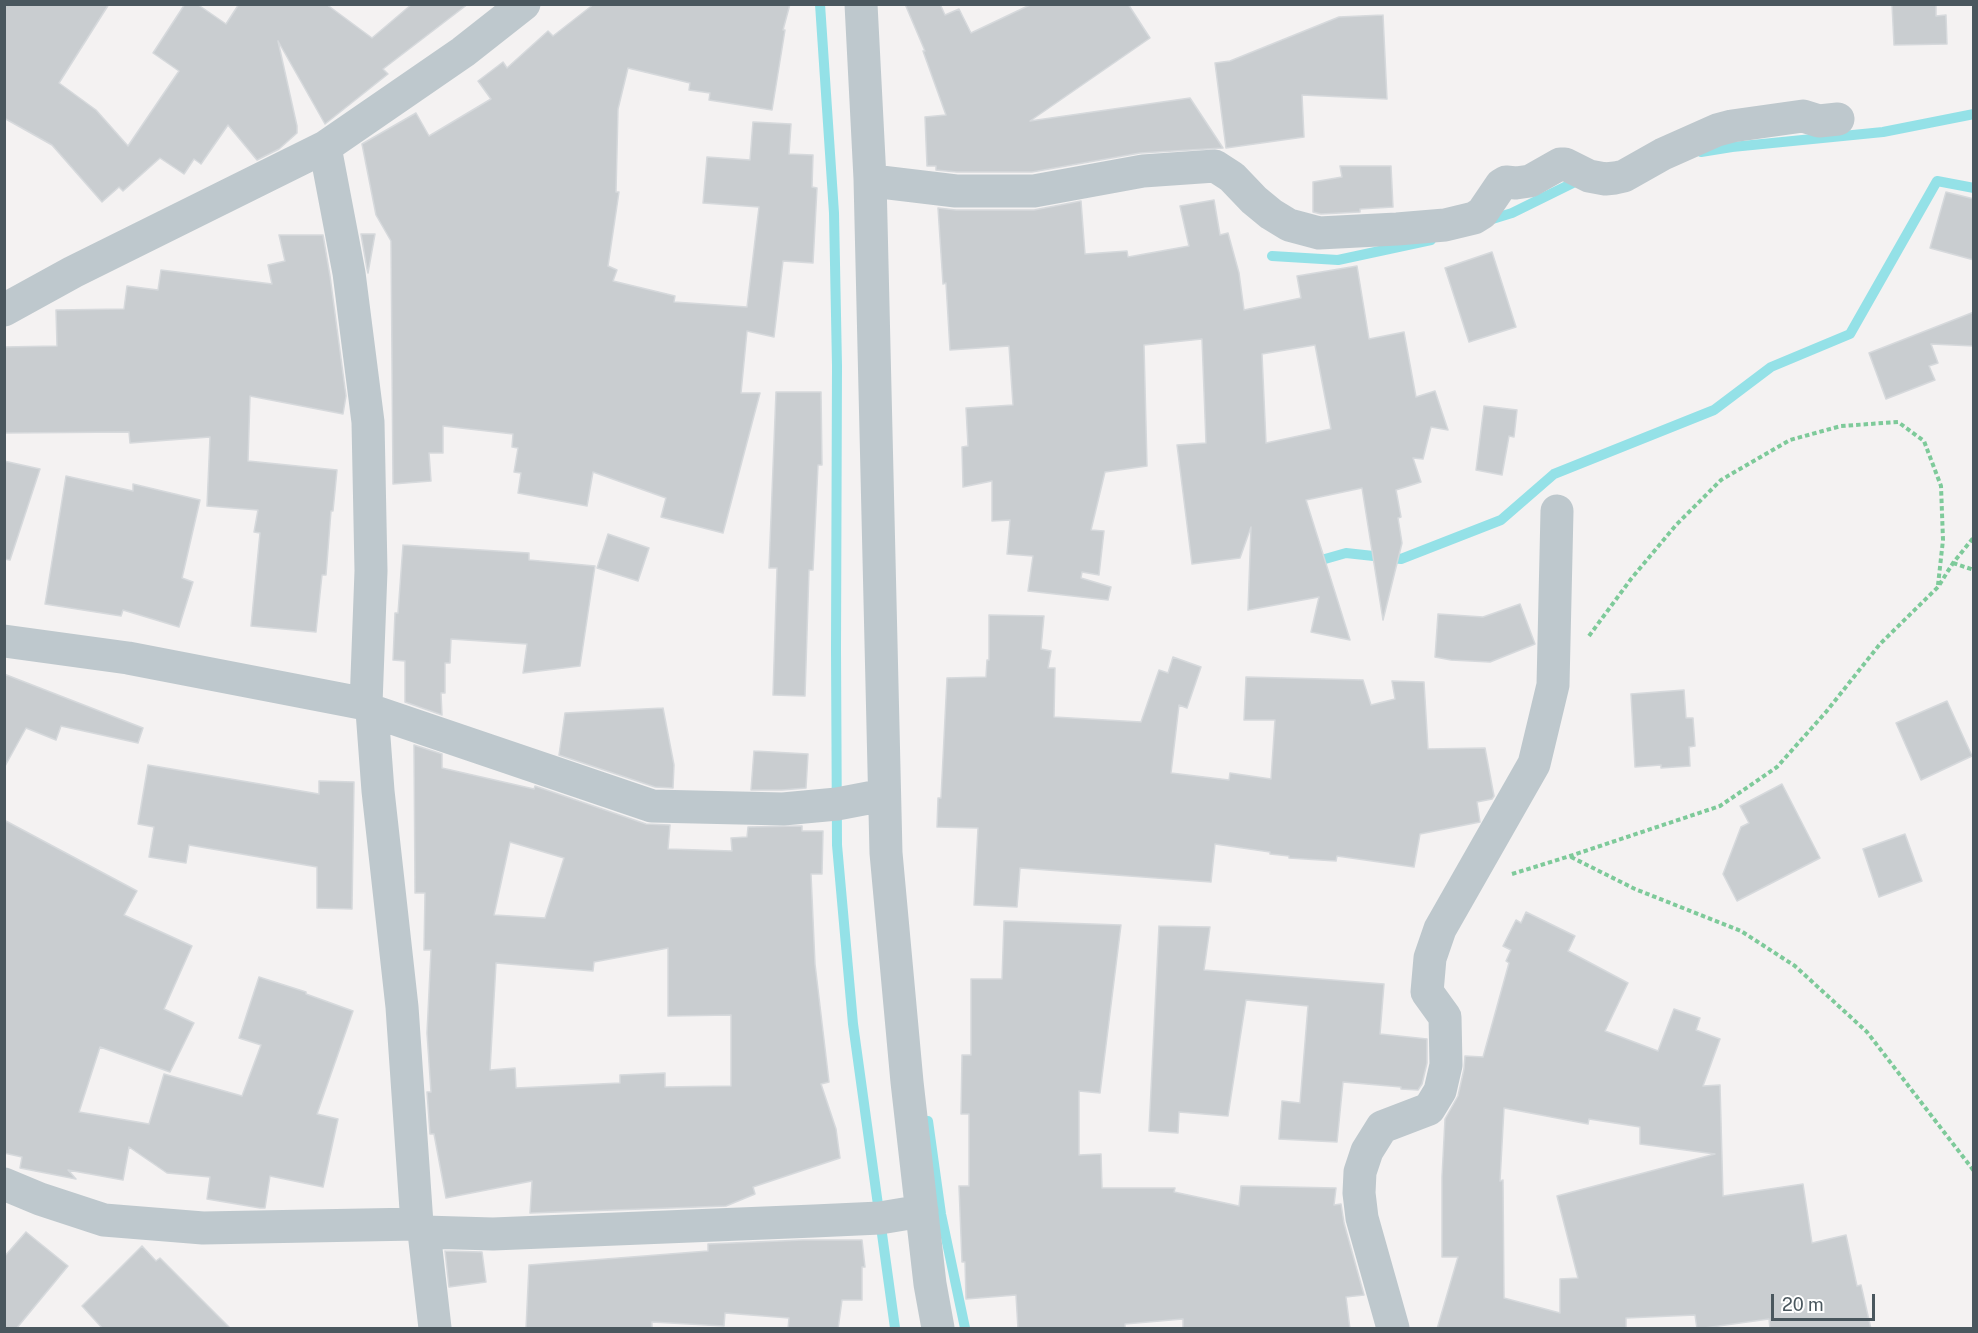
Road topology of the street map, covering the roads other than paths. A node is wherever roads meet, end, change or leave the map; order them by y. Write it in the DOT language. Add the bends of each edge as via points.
graph roads {
  1 [pos="524,4"];
  2 [pos="861,4"];
  3 [pos="1838,119"];
  4 [pos="325,147"];
  5 [pos="870,179"];
  6 [pos="4,310"];
  7 [pos="1557,511"];
  8 [pos="4,641"];
  9 [pos="369,708"];
  10 [pos="884,795"];
  11 [pos="4,1184"];
  12 [pos="922,1211"];
  13 [pos="420,1228"];
  14 [pos="435,1329"];
  15 [pos="938,1329"];
  16 [pos="1393,1329"];
  1 -- 4 [label="street" via="463,52"];
  2 -- 5 [label="street"];
  3 -- 5 [label="street" via="1819,121 1803,116 1732,126 1615,178 1596,177 1560,164 1530,182 1501,185 1482,213 1474,218 1396,229 1319,233 1289,225 1215,166 1143,171 1034,190 956,191"];
  4 -- 6 [label="street"];
  4 -- 9 [label="street" via="349,273 368,422"];
  5 -- 10 [label="street"];
  7 -- 16 [label="street" via="1553,686 1534,764 1440,929 1430,958 1427,992 1445,1017 1446,1065 1440,1091 1429,1109 1382,1127 1360,1172 1362,1218"];
  8 -- 9 [label="street" via="128,658"];
  9 -- 10 [label="street" via="652,806 783,809"];
  9 -- 13 [label="street" via="402,1007"];
  10 -- 12 [label="street" via="886,853"];
  11 -- 13 [label="street" via="104,1220 202,1228"];
  12 -- 13 [label="street" via="825,1221 494,1234"];
  12 -- 15 [label="street"];
  13 -- 14 [label="street"];
}
